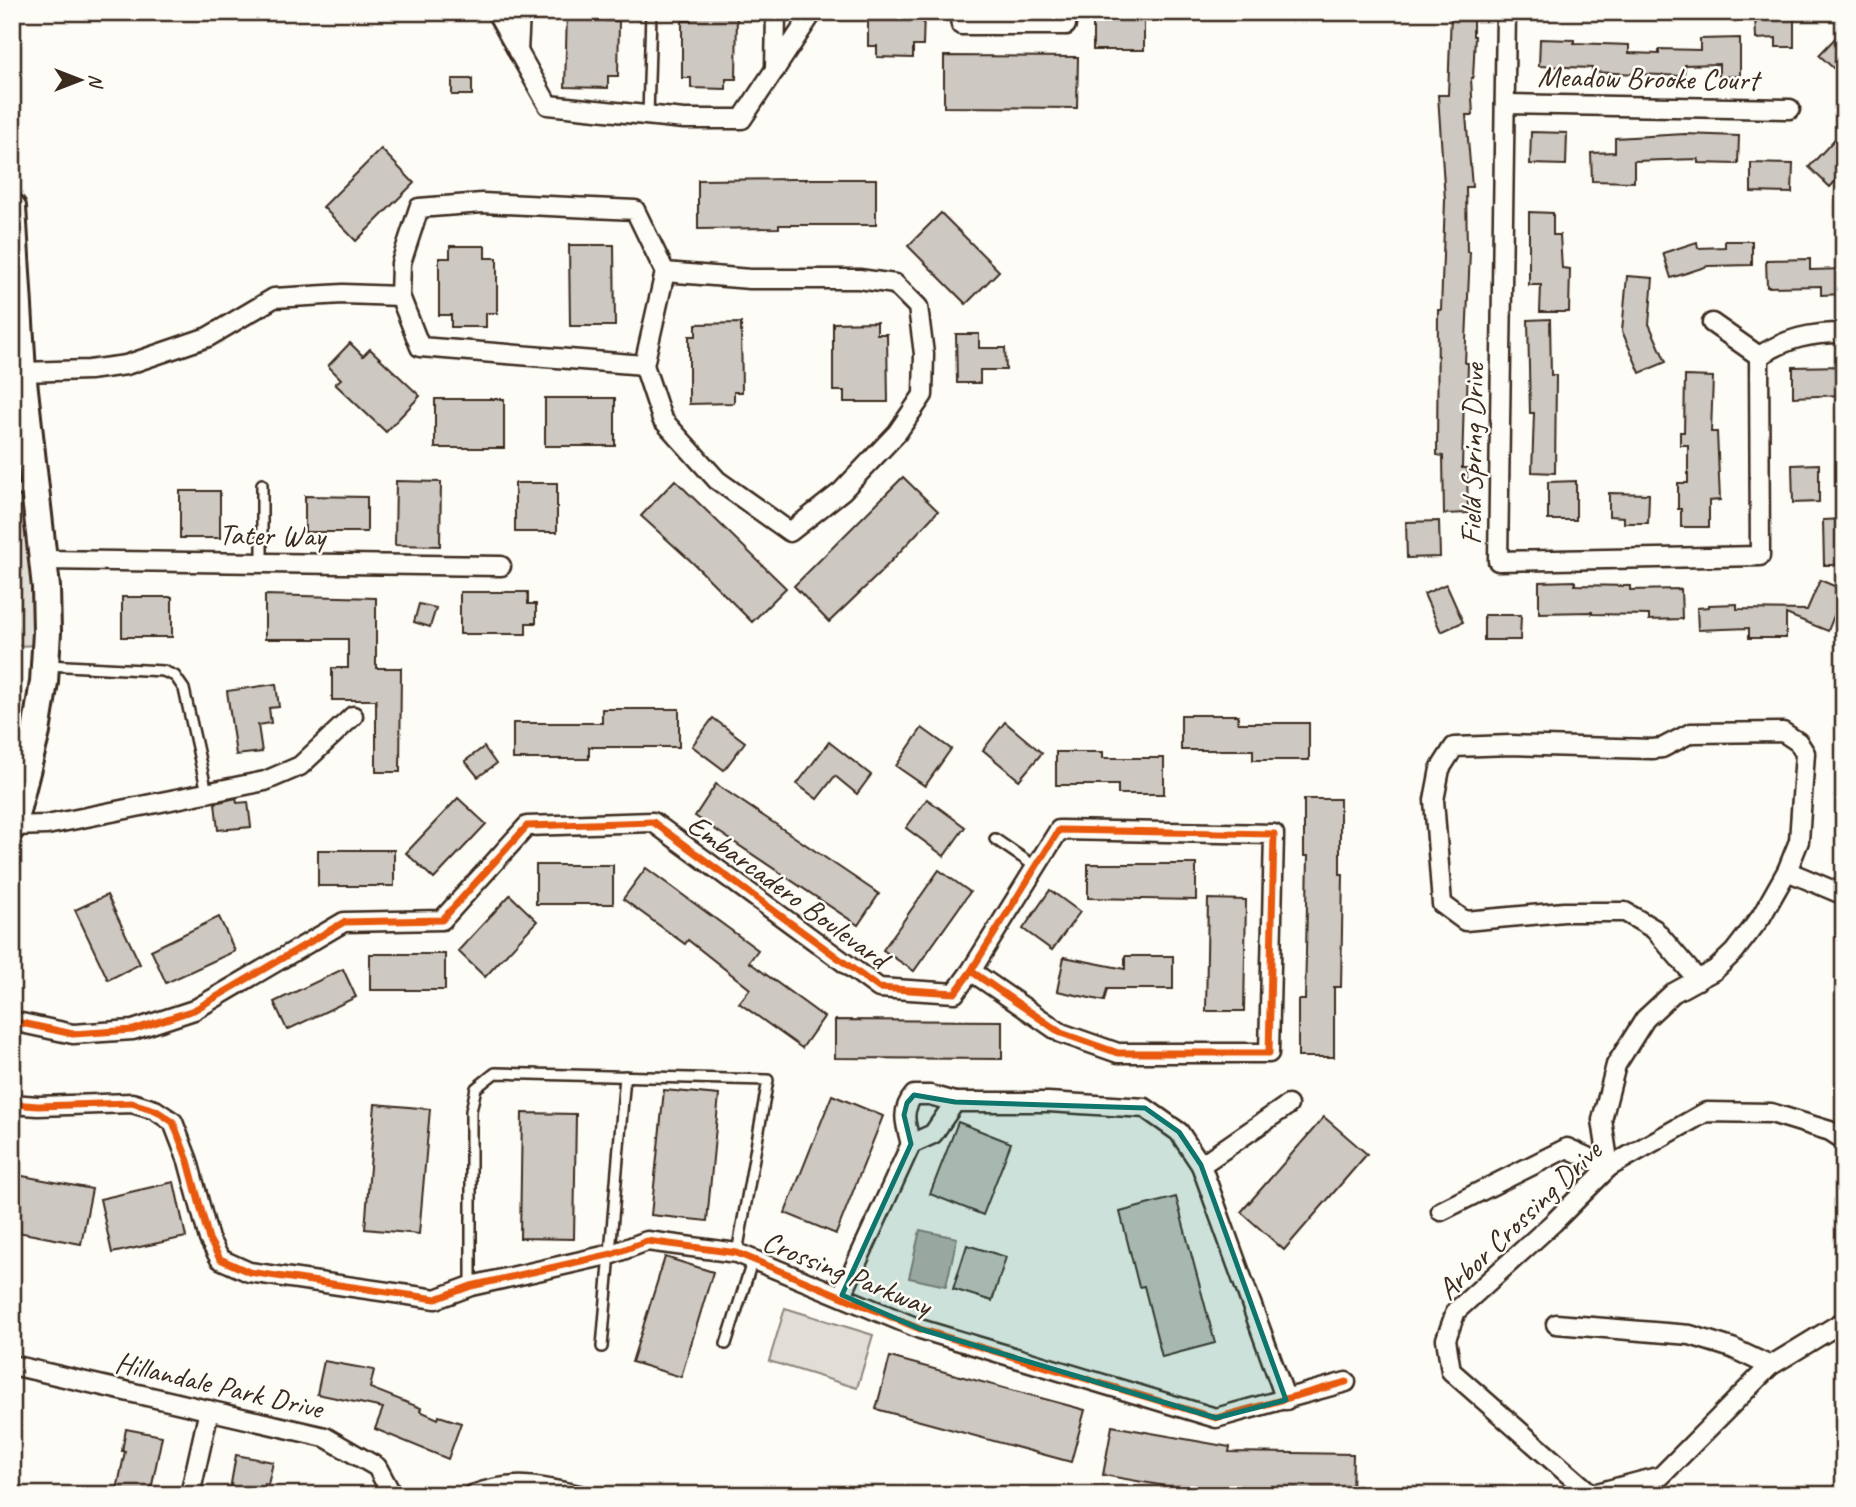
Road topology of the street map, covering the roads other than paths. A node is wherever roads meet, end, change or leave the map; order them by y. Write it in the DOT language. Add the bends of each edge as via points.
graph roads {
  1 [pos="496,12"];
  2 [pos="520,12"];
  3 [pos="651,12"];
  4 [pos="776,12"];
  5 [pos="813,12"];
  6 [pos="959,12"];
  7 [pos="1066,12"];
  8 [pos="1506,12"];
  9 [pos="518,52"];
  10 [pos="775,70"];
  11 [pos="1505,104"];
  12 [pos="1790,108"];
  13 [pos="648,116"];
  14 [pos="12,207"];
  15 [pos="665,272"];
  16 [pos="400,296"];
  17 [pos="1712,323"];
  18 [pos="1844,333"];
  19 [pos="1759,356"];
  20 [pos="644,365"];
  21 [pos="22,372"];
  22 [pos="262,484"];
  23 [pos="24,489"];
  24 [pos="43,559"];
  25 [pos="262,563"];
  26 [pos="501,566"];
  27 [pos="45,665"];
  28 [pos="353,716"];
  29 [pos="207,792"];
  30 [pos="12,827"];
  31 [pos="995,839"];
  32 [pos="1036,867"];
  33 [pos="1787,871"];
  34 [pos="1844,895"];
  35 [pos="971,971"];
  36 [pos="1698,980"];
  37 [pos="12,1021"];
  38 [pos="625,1076"];
  39 [pos="955,1102"];
  40 [pos="12,1104"];
  41 [pos="1288,1105"];
  42 [pos="1844,1140"];
  43 [pos="911,1144"];
  44 [pos="1201,1166"];
  45 [pos="1609,1167"];
  46 [pos="1441,1211"];
  47 [pos="612,1254"];
  48 [pos="745,1256"];
  49 [pos="471,1286"];
  50 [pos="842,1295"];
  51 [pos="1844,1321"];
  52 [pos="1556,1324"];
  53 [pos="726,1344"];
  54 [pos="602,1347"];
  55 [pos="12,1365"];
  56 [pos="1770,1366"];
  57 [pos="1346,1382"];
  58 [pos="1286,1400"];
  59 [pos="209,1410"];
  60 [pos="1590,1494"];
  61 [pos="190,1495"];
  62 [pos="392,1495"];
  63 [pos="472,1495"];
  64 [pos="579,1495"];
  1 -- 9 [label="street"];
  2 -- 9 [label="street"];
  3 -- 13 [label="lane"];
  4 -- 10 [label="street"];
  5 -- 10 [label="street"];
  6 -- 7 [label="street" via="961,25 1066,25"];
  8 -- 11 [label="street, Field Spring Drive"];
  9 -- 13 [label="street" via="548,105"];
  10 -- 13 [label="street" via="742,119"];
  11 -- 12 [label="street, Meadow Brooke Court"];
  11 -- 19 [label="street, Field Spring Drive" via="1498,561 1760,556"];
  14 -- 21 [label="main road"];
  15 -- 16 [label="street" via="635,210 482,203 419,208 401,264"];
  15 -- 20 [label="street"];
  15 -- 20 [label="street" via="895,284 918,307 923,396 897,433 842,491 790,532 717,480 662,419"];
  16 -- 20 [label="street" via="419,347"];
  16 -- 21 [label="street" via="274,298 208,337 126,365"];
  17 -- 19 [label="street"];
  18 -- 19 [label="street" via="1815,333 1781,342"];
  21 -- 23 [label="main road"];
  22 -- 25 [label="lane"];
  23 -- 24 [label="main road"];
  24 -- 25 [label="street, Tater Way"];
  24 -- 27 [label="main road"];
  25 -- 26 [label="street, Tater Way"];
  27 -- 29 [label="lane" via="163,671 174,676 184,689"];
  27 -- 30 [label="main road" via="36,732"];
  28 -- 29 [label="street" via="300,766 265,781"];
  29 -- 30 [label="street" via="47,825"];
  31 -- 32 [label="lane"];
  32 -- 35 [label="street, Embarcadero Boulevard"];
  32 -- 35 [label="street, Embarcadero Boulevard" via="1059,830 1275,834 1269,1053 1118,1053 1061,1033"];
  33 -- 34 [label="street"];
  33 -- 36 [label="street" via="1734,952"];
  33 -- 36 [label="street" via="1799,841 1805,753 1783,732 1691,733 1652,749 1454,747 1440,769 1434,800 1442,904 1465,921 1625,912 1654,929"];
  35 -- 37 [label="street, Embarcadero Boulevard" via="955,993 878,988 653,822 527,826 442,920 344,922 194,1010 133,1030 73,1034"];
  36 -- 45 [label="street" via="1673,993 1645,1019 1616,1065 1602,1120"];
  38 -- 47 [label="lane"];
  38 -- 48 [label="lane" via="768,1080"];
  38 -- 49 [label="lane" via="495,1073 476,1088 471,1111"];
  39 -- 43 [label="street" via="933,1134"];
  39 -- 43 [label="street" via="914,1095 904,1115"];
  39 -- 44 [label="street" via="1145,1108 1179,1132"];
  40 -- 49 [label="street, Crossing Parkway" via="132,1103 173,1122 209,1239 220,1259 249,1272 436,1299"];
  41 -- 44 [label="street"];
  42 -- 45 [label="street, Arbor Crossing Drive" via="1830,1131 1771,1114 1706,1112"];
  43 -- 50 [label="street"];
  44 -- 58 [label="street"];
  45 -- 46 [label="street" via="1567,1148"];
  45 -- 60 [label="street, Arbor Crossing Drive" via="1456,1311 1446,1339 1451,1371"];
  47 -- 48 [label="street, Crossing Parkway" via="647,1241"];
  47 -- 49 [label="street, Crossing Parkway"];
  47 -- 54 [label="lane"];
  48 -- 50 [label="street, Crossing Parkway"];
  48 -- 53 [label="lane"];
  50 -- 58 [label="street, Crossing Parkway" via="920,1329 1216,1418"];
  51 -- 56 [label="street"];
  52 -- 56 [label="street" via="1690,1335"];
  55 -- 59 [label="street, Hillandale Park Drive"];
  56 -- 60 [label="street" via="1661,1476"];
  57 -- 58 [label="street, Crossing Parkway"];
  59 -- 61 [label="street"];
  59 -- 62 [label="street, Hillandale Park Drive" via="326,1437 377,1467"];
  63 -- 64 [label="street" via="526,1484"];
}
